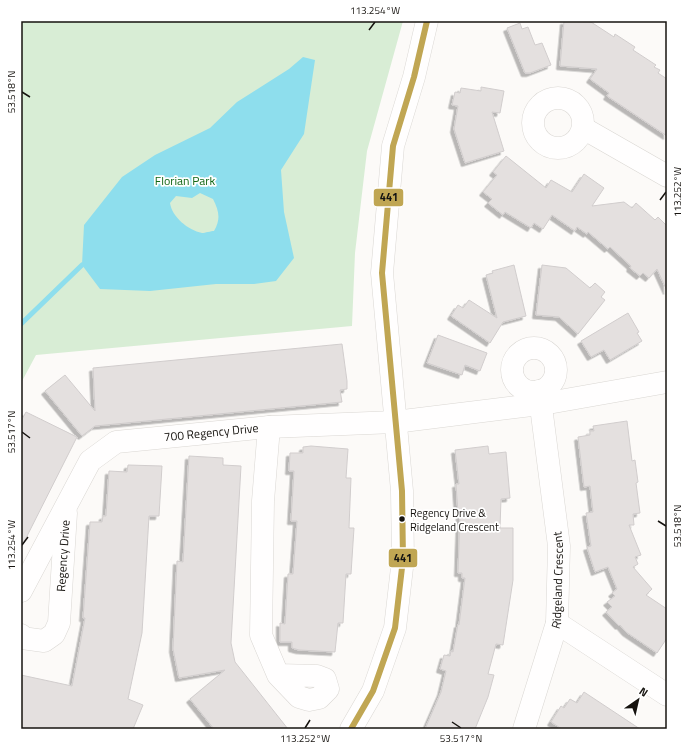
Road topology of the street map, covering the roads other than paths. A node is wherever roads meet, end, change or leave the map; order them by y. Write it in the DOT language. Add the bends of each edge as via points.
graph roads {
  1 [pos="427,21"];
  2 [pos="583,128"];
  3 [pos="667,176"];
  4 [pos="667,382"];
  5 [pos="540,397"];
  6 [pos="395,422"];
  7 [pos="269,427"];
  8 [pos="65,510"];
  9 [pos="21,591"];
  10 [pos="557,623"];
  11 [pos="21,635"];
  12 [pos="278,674"];
  13 [pos="667,695"];
  14 [pos="352,729"];
  15 [pos="524,729"];
  1 -- 6 [label="street" via="414,77 393,146 383,265"];
  2 -- 3 [label="street"];
  4 -- 5 [label="street"];
  5 -- 6 [label="street"];
  5 -- 10 [label="street, Ridgeland Crescent" via="559,546"];
  6 -- 7 [label="street, 700 Regency Drive"];
  6 -- 14 [label="street" via="402,491 404,559 395,628 372,691"];
  7 -- 8 [label="street, 700 Regency Drive" via="116,442 90,461"];
  7 -- 12 [label="street" via="263,501 261,635"];
  8 -- 9 [label="street, Regency Drive"];
  8 -- 11 [label="street, Regency Drive" via="67,514 59,623 54,634 44,641 22,638"];
  10 -- 13 [label="street"];
  10 -- 15 [label="street, Ridgeland Crescent"];
}
